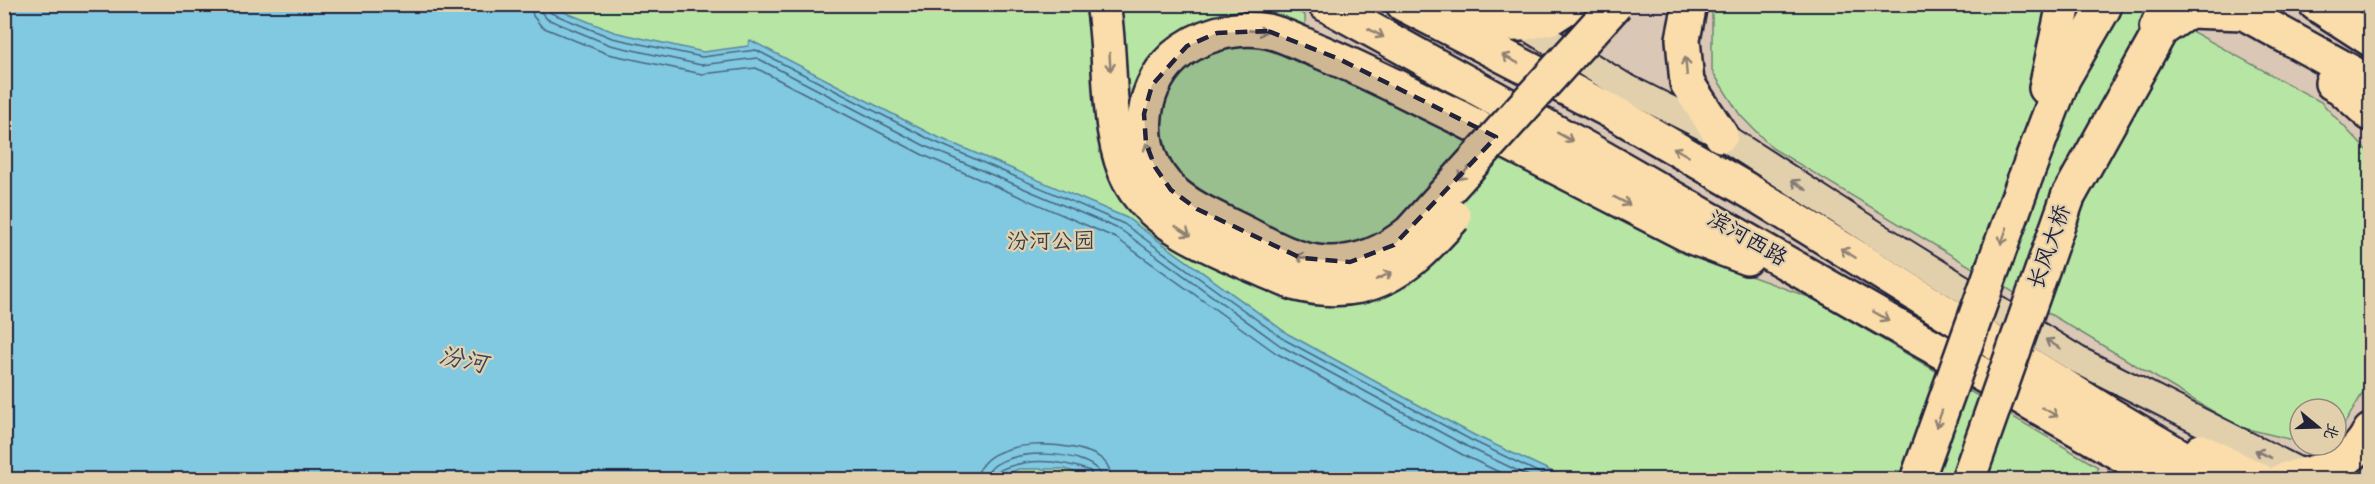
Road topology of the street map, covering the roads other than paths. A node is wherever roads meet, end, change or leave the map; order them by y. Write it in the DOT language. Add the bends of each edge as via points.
graph roads {
  1 [pos="1103,4"];
  2 [pos="1325,4"];
  3 [pos="1403,4"];
  4 [pos="1482,4"];
  5 [pos="1572,4"];
  6 [pos="1639,4"];
  7 [pos="1690,4"];
  8 [pos="2064,4"];
  9 [pos="2316,4"];
  10 [pos="2105,6"];
  11 [pos="1612,7"];
  12 [pos="2249,9"];
  13 [pos="2169,14"];
  14 [pos="1522,24"];
  15 [pos="1446,26"];
  16 [pos="2369,66"];
  17 [pos="2370,114"];
  18 [pos="1720,135"];
  19 [pos="2024,180"];
  20 [pos="1837,291"];
  21 [pos="2102,426"];
  22 [pos="2370,431"];
  23 [pos="2301,478"];
  24 [pos="1917,480"];
  25 [pos="1968,480"];
  26 [pos="2142,480"];
  27 [pos="2166,480"];
  28 [pos="2221,480"];
  29 [pos="2259,480"];
  1 -- 6 [label="highway, one-way, bridge" via="1114,128 1132,186 1158,214 1215,250 1296,283 1329,289 1361,286 1389,275 1423,252"];
  2 -- 20 [label="highway, 滨河西路, one-way"];
  3 -- 15 [label="highway, 滨河西路"];
  4 -- 14 [label="street"];
  5 -- 14 [label="highway" via="1552,17"];
  18 -- 7 [label="highway, one-way" via="1687,83 1683,39"];
  8 -- 19 [label="highway"];
  9 -- 16 [label="highway"];
  10 -- 19 [label="highway" via="2063,79"];
  11 -- 20 [label="highway, one-way, bridge" via="1410,232 1370,257 1326,263 1275,249 1197,209 1171,190 1155,167 1146,143 1144,114 1152,85 1187,45 1217,33 1268,31 1338,59 1458,117 1694,238"];
  12 -- 13 [label="highway"];
  12 -- 16 [label="highway" via="2358,76"];
  13 -- 17 [label="highway" via="2209,14 2340,87"];
  13 -- 25 [label="highway, 长风大桥, bridge" via="2068,197"];
  14 -- 15 [label="highway"];
  14 -- 18 [label="street" via="1625,87"];
  21 -- 15 [label="highway, 滨河西路, one-way" via="1746,190 1618,115"];
  23 -- 18 [label="street, one-way" via="2078,360"];
  19 -- 24 [label="highway, one-way, bridge"];
  20 -- 21 [label="highway, 滨河西路, one-way"];
  21 -- 26 [label="highway"];
  21 -- 27 [label="highway, 滨河西路"];
  21 -- 28 [label="highway, 滨河西路"];
  21 -- 29 [label="highway" via="2220,458"];
  22 -- 23 [label="highway" via="2345,460"];
}
